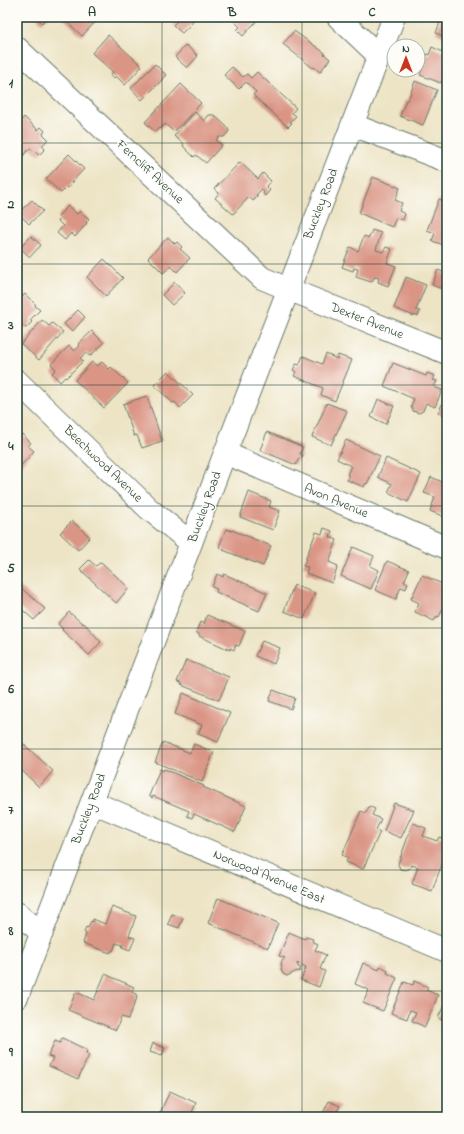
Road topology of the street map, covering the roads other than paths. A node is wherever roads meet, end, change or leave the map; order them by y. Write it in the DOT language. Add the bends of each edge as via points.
graph roads {
  1 [pos="338,17"];
  2 [pos="394,17"];
  3 [pos="17,48"];
  4 [pos="379,56"];
  5 [pos="353,125"];
  6 [pos="447,161"];
  7 [pos="288,289"];
  8 [pos="447,353"];
  9 [pos="17,381"];
  10 [pos="225,453"];
  11 [pos="192,543"];
  12 [pos="447,548"];
  13 [pos="92,802"];
  14 [pos="17,913"];
  15 [pos="42,933"];
  16 [pos="447,951"];
  17 [pos="17,997"];
  1 -- 4 [label="street"];
  2 -- 4 [label="street, Buckley Road"];
  3 -- 7 [label="street, Ferncliff Avenue" via="262,278"];
  4 -- 5 [label="street, Buckley Road"];
  5 -- 6 [label="street"];
  5 -- 7 [label="street, Buckley Road"];
  7 -- 8 [label="street, Dexter Avenue"];
  7 -- 10 [label="street, Buckley Road"];
  9 -- 11 [label="street, Beechwood Avenue" via="149,509"];
  10 -- 11 [label="street, Buckley Road"];
  10 -- 12 [label="street, Avon Avenue"];
  11 -- 13 [label="street, Buckley Road"];
  13 -- 15 [label="street, Buckley Road"];
  13 -- 16 [label="street, Norwood Avenue East"];
  14 -- 15 [label="street"];
  15 -- 17 [label="street, Buckley Road"];
}
